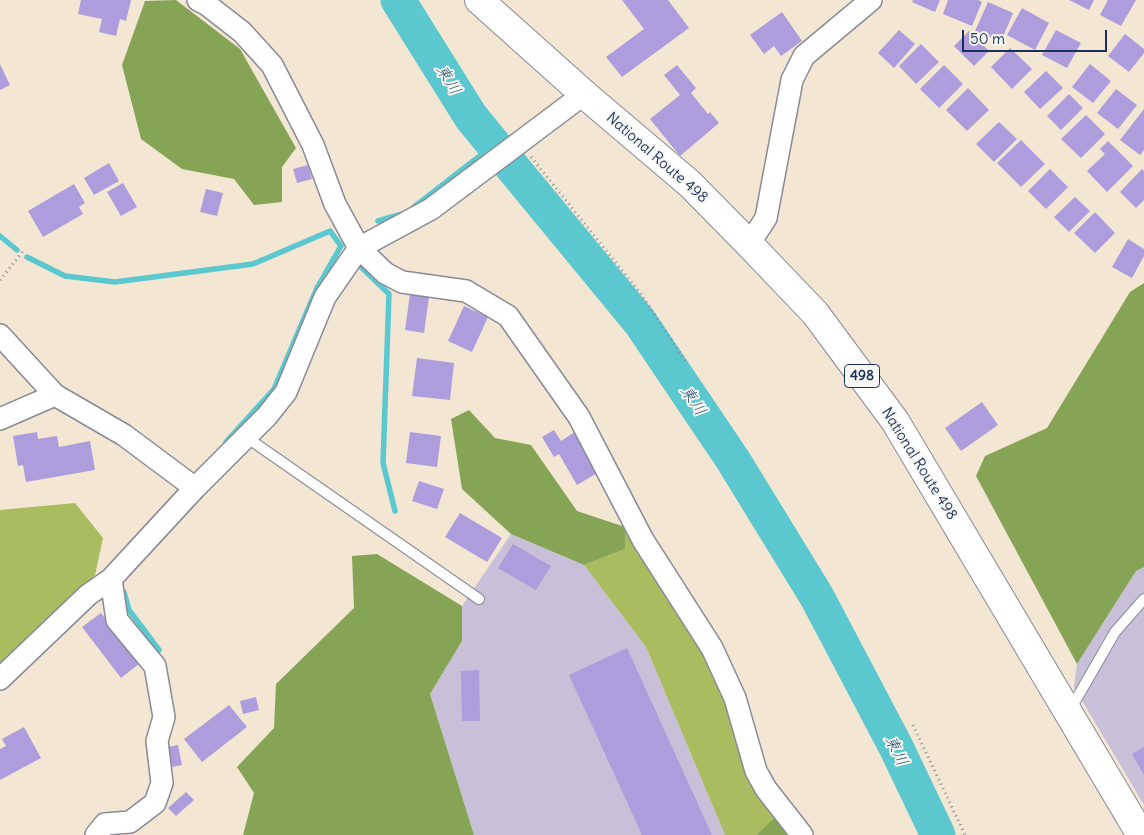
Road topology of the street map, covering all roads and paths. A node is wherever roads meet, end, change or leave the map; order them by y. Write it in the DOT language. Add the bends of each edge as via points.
graph roads {
  1 [pos="198,0"];
  2 [pos="479,0"];
  3 [pos="870,0"];
  4 [pos="584,94"];
  5 [pos="520,143"];
  6 [pos="749,244"];
  7 [pos="359,248"];
  8 [pos="24,250"];
  9 [pos="0,280"];
  10 [pos="0,335"];
  11 [pos="686,362"];
  12 [pos="55,395"];
  13 [pos="0,419"];
  14 [pos="246,437"];
  15 [pos="195,488"];
  16 [pos="111,579"];
  17 [pos="479,599"];
  18 [pos="1144,599"];
  19 [pos="0,679"];
  20 [pos="1068,713"];
  21 [pos="913,725"];
  22 [pos="96,835"];
  23 [pos="802,835"];
  24 [pos="965,835"];
  25 [pos="1141,835"];
  1 -- 7 [label="street" via="242,32 272,65 313,145 335,204"];
  2 -- 4 [label="highway, National Route 498 / 498"];
  3 -- 6 [label="street" via="804,56 792,80 766,218"];
  4 -- 5 [label="street"];
  4 -- 6 [label="highway, National Route 498 / 498" via="690,184"];
  5 -- 7 [label="street" via="431,210"];
  5 -- 11 [label="path" via="641,294"];
  6 -- 20 [label="highway, National Route 498 / 498" via="815,313 895,421"];
  7 -- 14 [label="street" via="325,297 286,392"];
  7 -- 23 [label="street" via="385,273 402,282 466,291 508,316 579,418 643,540 712,648 735,698 756,771"];
  8 -- 9 [label="path"];
  10 -- 12 [label="street"];
  12 -- 13 [label="street"];
  12 -- 15 [label="street" via="124,435"];
  14 -- 15 [label="street"];
  14 -- 17 [label="lane"];
  15 -- 16 [label="street"];
  16 -- 19 [label="street" via="88,595"];
  16 -- 22 [label="street" via="116,620 156,666 164,717 157,741 162,783 155,803 130,822 105,824"];
  18 -- 20 [label="lane" via="1115,632"];
  20 -- 25 [label="highway, National Route 498 / 498"];
  21 -- 24 [label="path"];
}
